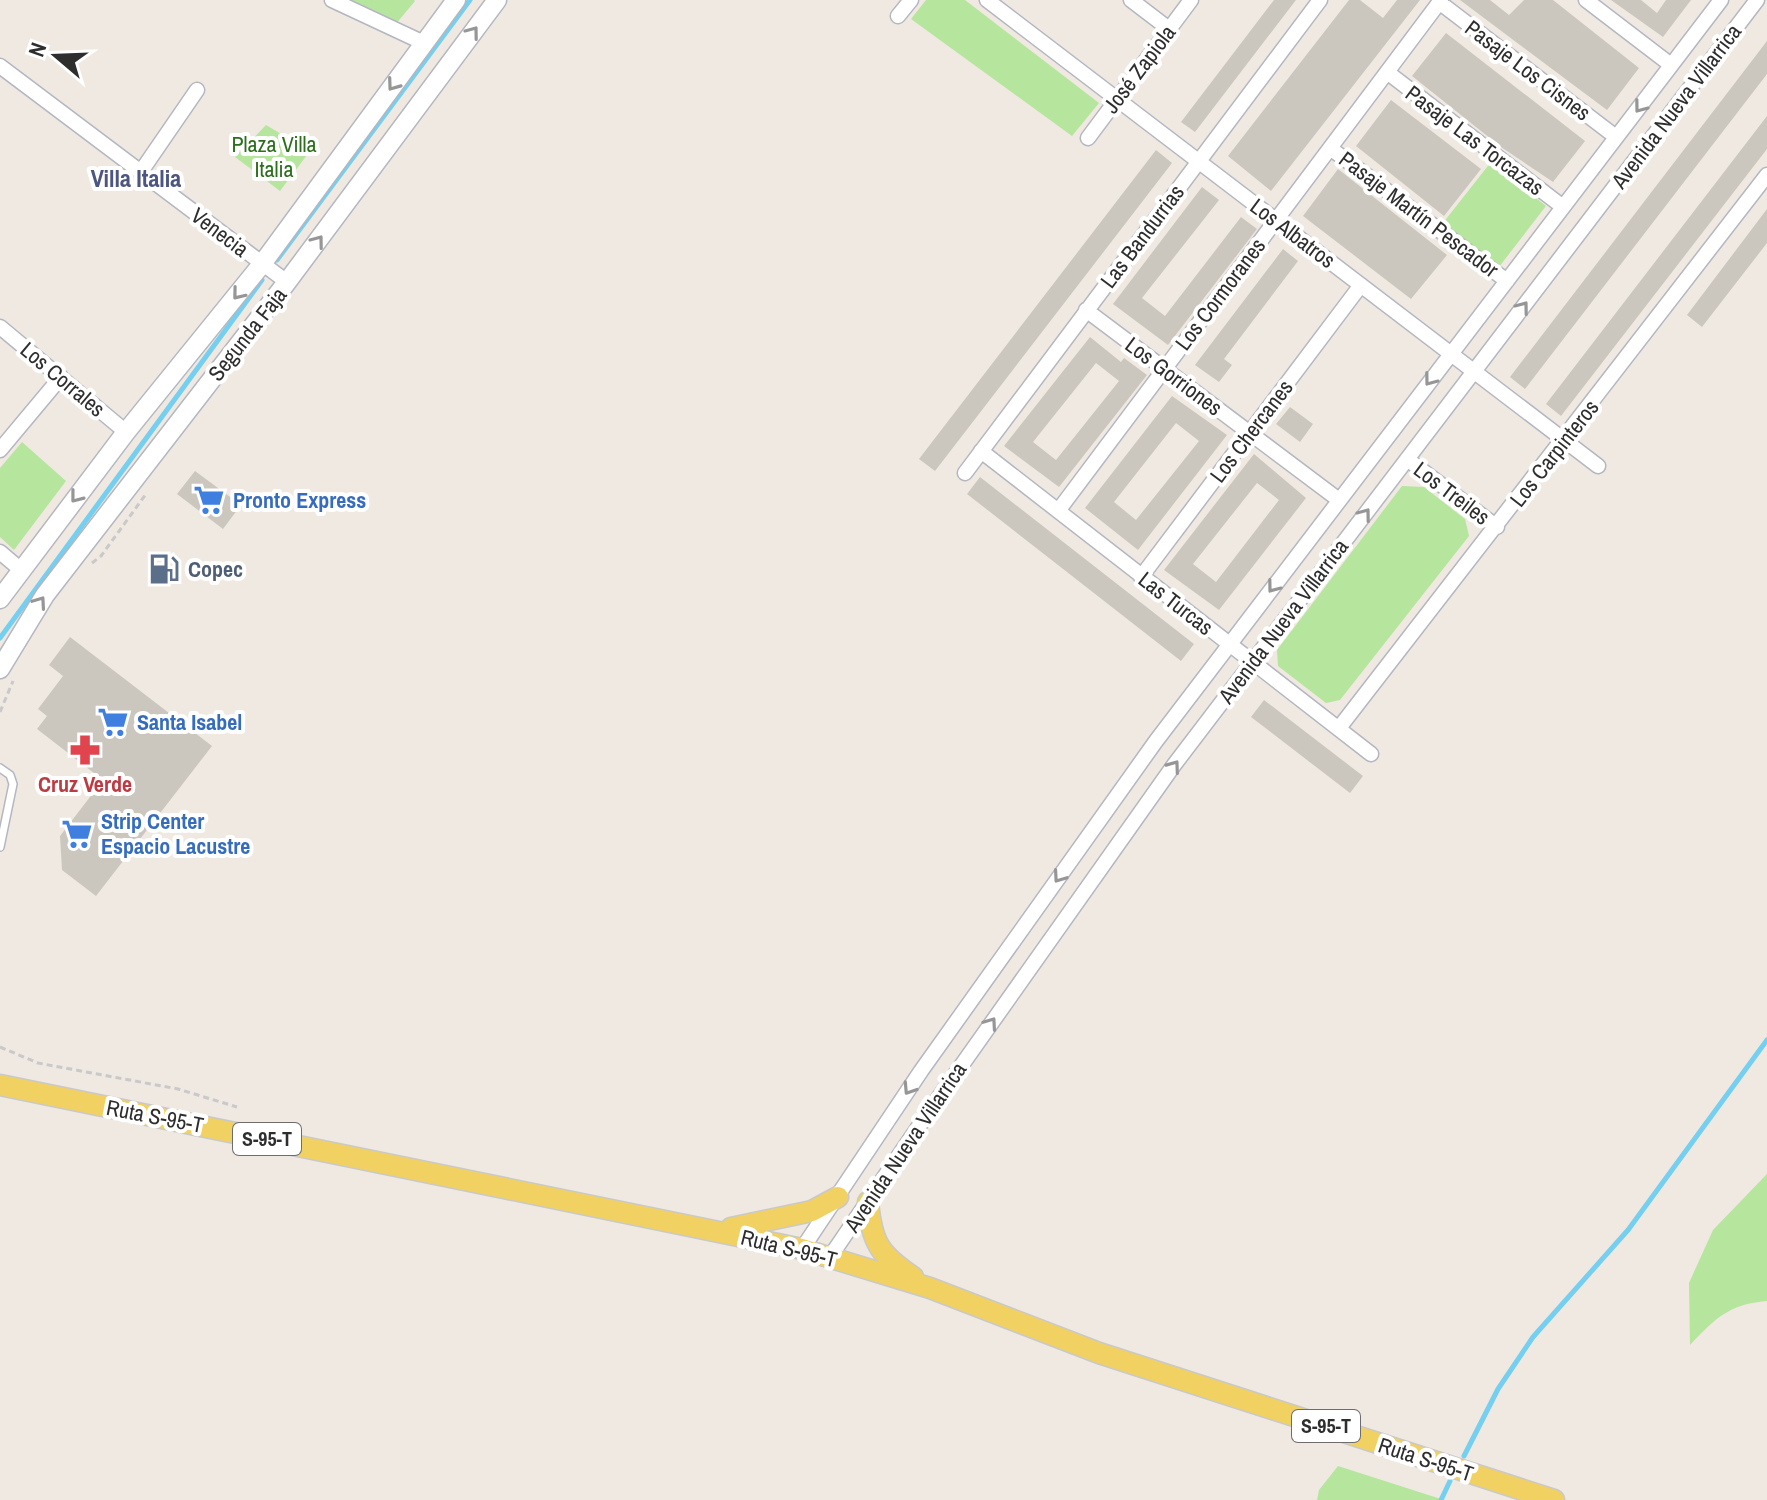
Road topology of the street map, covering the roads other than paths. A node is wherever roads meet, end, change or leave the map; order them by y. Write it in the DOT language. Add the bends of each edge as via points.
graph roads {
  1 [pos="332,0"];
  2 [pos="456,0"];
  3 [pos="497,0"];
  4 [pos="911,0"];
  5 [pos="987,0"];
  6 [pos="1131,0"];
  7 [pos="1191,0"];
  8 [pos="1320,0"];
  9 [pos="1586,0"];
  10 [pos="1721,0"];
  11 [pos="1757,0"];
  12 [pos="1440,1"];
  13 [pos="898,16"];
  14 [pos="1169,29"];
  15 [pos="424,43"];
  16 [pos="1671,65"];
  17 [pos="0,66"];
  18 [pos="1387,72"];
  19 [pos="197,90"];
  20 [pos="1117,99"];
  21 [pos="1616,137"];
  22 [pos="1088,138"];
  23 [pos="1330,148"];
  24 [pos="1198,161"];
  25 [pos="140,173"];
  26 [pos="1767,175"];
  27 [pos="1563,207"];
  28 [pos="1275,220"];
  29 [pos="262,264"];
  30 [pos="1507,281"];
  31 [pos="287,282"];
  32 [pos="1361,285"];
  33 [pos="1086,310"];
  34 [pos="0,327"];
  35 [pos="1451,354"];
  36 [pos="1164,369"];
  37 [pos="1474,372"];
  38 [pos="61,377"];
  39 [pos="126,432"];
  40 [pos="1249,433"];
  41 [pos="1564,440"];
  42 [pos="0,450"];
  43 [pos="981,451"];
  44 [pos="1407,459"];
  45 [pos="1598,466"];
  46 [pos="965,473"];
  47 [pos="1339,500"];
  48 [pos="1058,511"];
  49 [pos="1497,527"];
  50 [pos="0,552"];
  51 [pos="20,569"];
  52 [pos="1141,577"];
  53 [pos="0,599"];
  54 [pos="1229,644"];
  55 [pos="1252,662"];
  56 [pos="0,669"];
  57 [pos="1339,728"];
  58 [pos="1371,754"];
  59 [pos="0,768"];
  60 [pos="1104,813"];
  61 [pos="1129,829"];
  62 [pos="0,847"];
  63 [pos="0,1079"];
  64 [pos="10,1087"];
  65 [pos="838,1197"];
  66 [pos="868,1202"];
  67 [pos="707,1229"];
  68 [pos="802,1249"];
  69 [pos="830,1257"];
  70 [pos="930,1288"];
  71 [pos="1554,1500"];
  1 -- 15 [label="street"];
  2 -- 15 [label="main road, Segunda Faja"];
  31 -- 3 [label="main road, Segunda Faja, one-way"];
  4 -- 13 [label="street"];
  5 -- 20 [label="street, Los Albatros"];
  6 -- 14 [label="street"];
  7 -- 14 [label="street, José Zapiola"];
  8 -- 24 [label="street, Las Bandurrias"];
  9 -- 16 [label="street"];
  10 -- 16 [label="street, Avenida Nueva Villarrica"];
  37 -- 11 [label="street, Avenida Nueva Villarrica, one-way"];
  12 -- 18 [label="street, Los Cormoranes"];
  12 -- 21 [label="street, Pasaje Los Cisnes"];
  14 -- 20 [label="street, José Zapiola"];
  15 -- 29 [label="main road, Segunda Faja, one-way"];
  16 -- 21 [label="street, Avenida Nueva Villarrica, one-way"];
  17 -- 25 [label="street, Venecia"];
  18 -- 23 [label="street, Los Cormoranes"];
  18 -- 27 [label="street, Pasaje Las Torcazas"];
  19 -- 25 [label="street"];
  20 -- 22 [label="street, José Zapiola"];
  20 -- 24 [label="street, Los Albatros"];
  21 -- 27 [label="street, Avenida Nueva Villarrica"];
  23 -- 28 [label="street, Los Cormoranes"];
  23 -- 30 [label="street, Pasaje Martín Pescador"];
  24 -- 28 [label="street, Los Albatros"];
  24 -- 33 [label="street, Las Bandurrias"];
  25 -- 29 [label="street, Venecia"];
  26 -- 41 [label="street, Los Carpinteros"];
  27 -- 30 [label="street, Avenida Nueva Villarrica"];
  28 -- 32 [label="street, Los Albatros"];
  28 -- 36 [label="street, Los Cormoranes"];
  29 -- 31 [label="street, Venecia"];
  29 -- 39 [label="main road, Segunda Faja, one-way"];
  30 -- 35 [label="street, Avenida Nueva Villarrica"];
  56 -- 31 [label="main road, Segunda Faja, one-way" via="45,595"];
  32 -- 35 [label="street, Los Albatros"];
  32 -- 40 [label="street, Los Chercanes"];
  33 -- 36 [label="street, Los Gorriones"];
  33 -- 43 [label="street, Las Bandurrias"];
  34 -- 38 [label="street, Los Corrales"];
  35 -- 37 [label="street, Los Albatros"];
  35 -- 47 [label="street, Avenida Nueva Villarrica, one-way"];
  36 -- 40 [label="street, Los Gorriones"];
  36 -- 48 [label="street, Los Cormoranes"];
  37 -- 41 [label="street, Los Albatros"];
  37 -- 44 [label="street, Avenida Nueva Villarrica"];
  38 -- 39 [label="street, Los Corrales"];
  38 -- 42 [label="street"];
  39 -- 51 [label="main road, Segunda Faja, one-way"];
  40 -- 47 [label="street, Los Gorriones"];
  40 -- 52 [label="street, Los Chercanes"];
  41 -- 45 [label="street, Los Albatros"];
  41 -- 49 [label="street, Los Carpinteros"];
  43 -- 46 [label="street, Las Bandurrias"];
  43 -- 48 [label="street, Las Turcas"];
  44 -- 49 [label="street, Los Treiles"];
  55 -- 44 [label="street, Avenida Nueva Villarrica, one-way"];
  47 -- 54 [label="street, Avenida Nueva Villarrica, one-way"];
  48 -- 52 [label="street, Las Turcas"];
  49 -- 57 [label="street, Los Carpinteros"];
  50 -- 51 [label="street"];
  51 -- 53 [label="main road, Segunda Faja"];
  52 -- 54 [label="street, Las Turcas"];
  54 -- 55 [label="street, Las Turcas"];
  54 -- 60 [label="street, Avenida Nueva Villarrica"];
  55 -- 57 [label="street, Las Turcas"];
  61 -- 55 [label="street, Avenida Nueva Villarrica, one-way"];
  57 -- 58 [label="street, Las Turcas"];
  59 -- 62 [label="lane" via="13,784"];
  60 -- 61 [label="street"];
  60 -- 65 [label="street, Avenida Nueva Villarrica, one-way"];
  66 -- 61 [label="street, Avenida Nueva Villarrica, one-way"];
  63 -- 64 [label="main road, Ruta S-95-T"];
  64 -- 67 [label="main road, Ruta S-95-T / S-95-T"];
  65 -- 67 [label="main road" via="786,1219"];
  65 -- 68 [label="street, Avenida Nueva Villarrica"];
  66 -- 69 [label="street, Avenida Nueva Villarrica"];
  66 -- 70 [label="main road" via="871,1233 882,1252"];
  67 -- 68 [label="main road, Ruta S-95-T / S-95-T"];
  68 -- 69 [label="main road, Ruta S-95-T / S-95-T"];
  69 -- 70 [label="main road, Ruta S-95-T / S-95-T"];
  70 -- 71 [label="main road, Ruta S-95-T / S-95-T" via="1099,1353"];
}
